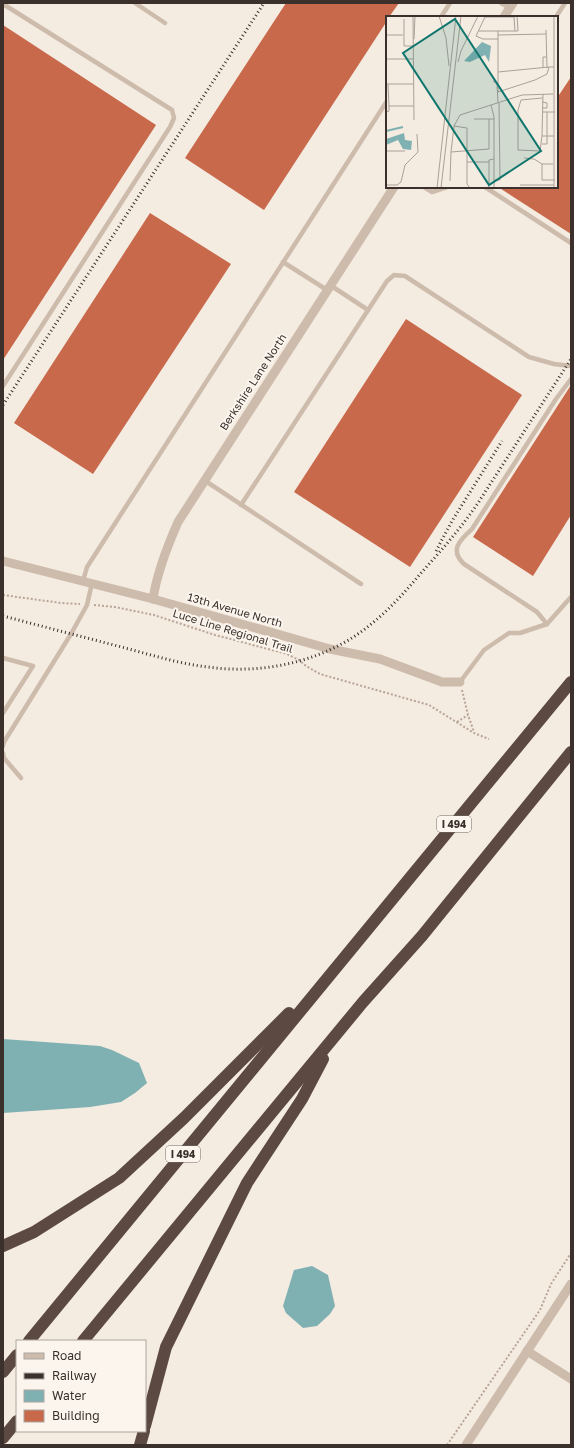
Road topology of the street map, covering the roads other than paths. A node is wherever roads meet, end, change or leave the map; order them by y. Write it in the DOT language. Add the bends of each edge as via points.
graph roads {
  1 [pos="135,3"];
  2 [pos="450,3"];
  3 [pos="565,3"];
  4 [pos="3,4"];
  5 [pos="508,5"];
  6 [pos="442,16"];
  7 [pos="504,16"];
  8 [pos="557,16"];
  9 [pos="165,24"];
  10 [pos="386,103"];
  11 [pos="393,188"];
  12 [pos="426,188"];
  13 [pos="443,188"];
  14 [pos="487,188"];
  15 [pos="571,243"];
  16 [pos="283,262"];
  17 [pos="329,287"];
  18 [pos="368,310"];
  19 [pos="571,366"];
  20 [pos="571,379"];
  21 [pos="3,386"];
  22 [pos="204,480"];
  23 [pos="241,505"];
  24 [pos="3,561"];
  25 [pos="87,582"];
  26 [pos="361,584"];
  27 [pos="571,597"];
  28 [pos="153,599"];
  29 [pos="547,624"];
  30 [pos="3,658"];
  31 [pos="460,682"];
  32 [pos="571,682"];
  33 [pos="3,713"];
  34 [pos="3,746"];
  35 [pos="571,752"];
  36 [pos="3,753"];
  37 [pos="22,778"];
  38 [pos="337,966"];
  39 [pos="335,1036"];
  40 [pos="3,1246"];
  41 [pos="571,1284"];
  42 [pos="30,1340"];
  43 [pos="84,1340"];
  44 [pos="527,1351"];
  45 [pos="16,1356"];
  46 [pos="3,1372"];
  47 [pos="571,1379"];
  48 [pos="16,1422"];
  49 [pos="146,1422"];
  50 [pos="144,1432"];
  51 [pos="3,1438"];
  52 [pos="140,1445"];
  53 [pos="466,1445"];
  1 -- 9 [label="lane"];
  2 -- 6 [label="lane"];
  3 -- 8 [label="lane"];
  4 -- 21 [label="lane" via="172,110 174,118"];
  5 -- 7 [label="street"];
  10 -- 16 [label="lane"];
  11 -- 17 [label="street, Berkshire Lane North"];
  12 -- 13 [label="lane" via="432,192"];
  14 -- 15 [label="lane"];
  16 -- 17 [label="lane"];
  16 -- 25 [label="lane" via="87,567"];
  17 -- 18 [label="lane"];
  17 -- 22 [label="street, Berkshire Lane North"];
  18 -- 19 [label="lane" via="390,278 394,275 405,276 530,357"];
  18 -- 23 [label="lane"];
  20 -- 29 [label="lane" via="457,547 457,554 464,564 537,612"];
  22 -- 23 [label="lane"];
  22 -- 28 [label="street, Berkshire Lane North" via="178,522 156,582"];
  23 -- 26 [label="lane"];
  24 -- 25 [label="street, 13th Avenue North"];
  25 -- 28 [label="street, 13th Avenue North"];
  25 -- 34 [label="lane" via="87,605"];
  27 -- 29 [label="lane"];
  28 -- 31 [label="street, 13th Avenue North" via="330,649 380,659 442,682"];
  29 -- 31 [label="lane" via="520,633 509,633 484,650"];
  30 -- 33 [label="lane" via="33,666"];
  32 -- 38 [label="highway, I 494"];
  35 -- 39 [label="highway" via="422,936"];
  36 -- 37 [label="lane" via="4,758"];
  38 -- 40 [label="highway" via="184,1118 119,1178 34,1232"];
  38 -- 42 [label="highway, I 494"];
  39 -- 43 [label="highway"];
  39 -- 49 [label="highway" via="302,1099 247,1183 166,1347"];
  41 -- 44 [label="street"];
  44 -- 47 [label="street"];
  44 -- 53 [label="street"];
  45 -- 46 [label="highway"];
  48 -- 51 [label="highway"];
  50 -- 52 [label="highway"];
}
